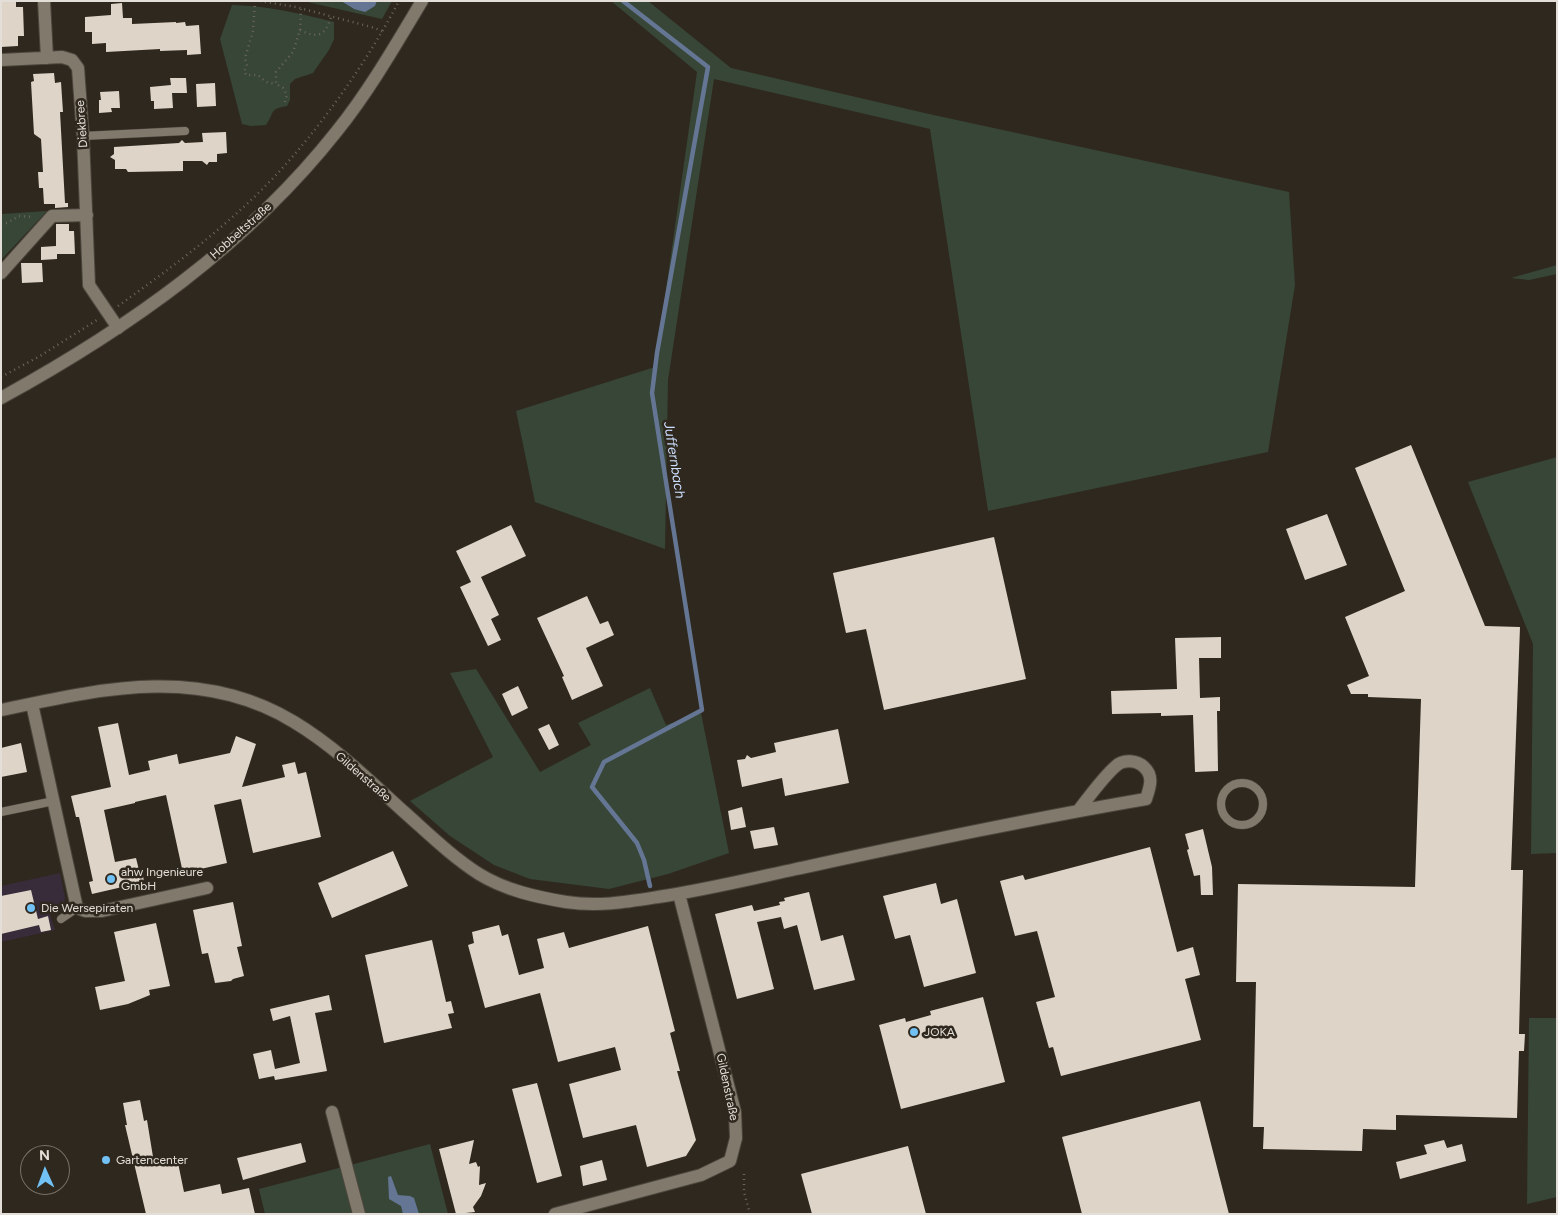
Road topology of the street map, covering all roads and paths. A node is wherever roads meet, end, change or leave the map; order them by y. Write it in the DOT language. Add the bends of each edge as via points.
graph roads {
  1 [pos="44,1"];
  2 [pos="255,1"];
  3 [pos="260,1"];
  4 [pos="399,1"];
  5 [pos="422,1"];
  6 [pos="301,9"];
  7 [pos="331,17"];
  8 [pos="300,30"];
  9 [pos="383,32"];
  10 [pos="47,58"];
  11 [pos="1,60"];
  12 [pos="276,84"];
  13 [pos="285,102"];
  14 [pos="185,131"];
  15 [pos="83,136"];
  16 [pos="87,215"];
  17 [pos="1,223"];
  18 [pos="44,225"];
  19 [pos="1,273"];
  20 [pos="108,313"];
  21 [pos="118,328"];
  22 [pos="1,377"];
  23 [pos="1,398"];
  24 [pos="32,704"];
  25 [pos="1,710"];
  26 [pos="54,801"];
  27 [pos="1078,811"];
  28 [pos="1,812"];
  29 [pos="1256,820"];
  30 [pos="207,888"];
  31 [pos="679,894"];
  32 [pos="77,908"];
  33 [pos="61,919"];
  34 [pos="332,1112"];
  35 [pos="744,1174"];
  36 [pos="359,1214"];
  37 [pos="555,1214"];
  38 [pos="750,1214"];
  1 -- 10 [label="street"];
  2 -- 12 [label="path" via="253,31 244,71"];
  3 -- 6 [label="path"];
  4 -- 9 [label="path"];
  5 -- 21 [label="street, Hobbeltstraße" via="386,62 337,131 290,185 248,228 212,258"];
  6 -- 7 [label="path"];
  6 -- 8 [label="path"];
  7 -- 8 [label="path" via="322,34 311,35"];
  7 -- 9 [label="path"];
  8 -- 12 [label="path" via="293,52 276,72"];
  9 -- 20 [label="path" via="323,120 277,174 204,242"];
  10 -- 11 [label="street, Diekbree"];
  10 -- 15 [label="street, Diekbree" via="72,60 78,68"];
  12 -- 13 [label="path" via="283,88 287,96"];
  14 -- 15 [label="lane"];
  15 -- 16 [label="street, Diekbree"];
  16 -- 18 [label="street" via="52,216"];
  16 -- 20 [label="street, Diekbree" via="88,285"];
  17 -- 18 [label="path" via="19,216 37,217"];
  18 -- 19 [label="street"];
  20 -- 21 [label="street, Diekbree"];
  20 -- 22 [label="path"];
  21 -- 23 [label="street, Hobbeltstraße" via="51,371"];
  24 -- 25 [label="street, Gildenstraße"];
  24 -- 26 [label="street"];
  24 -- 31 [label="street, Gildenstraße" via="152,686 184,686 223,692 270,710 319,739 443,847 481,875 521,893 569,903 606,905"];
  26 -- 28 [label="lane"];
  26 -- 32 [label="street"];
  27 -- 27 [label="street, Gildenstraße" via="1146,799 1149,772 1130,761 1117,764"];
  27 -- 31 [label="street, Gildenstraße"];
  29 -- 29 [label="lane" via="1263,804 1256,789 1239,783 1227,789 1220,806 1226,818 1235,825 1243,826"];
  30 -- 32 [label="street" via="102,911"];
  31 -- 37 [label="street, Gildenstraße" via="735,1112 736,1138 730,1160 701,1176"];
  32 -- 33 [label="lane"];
  34 -- 36 [label="street"];
  35 -- 38 [label="path" via="744,1192"];
}
